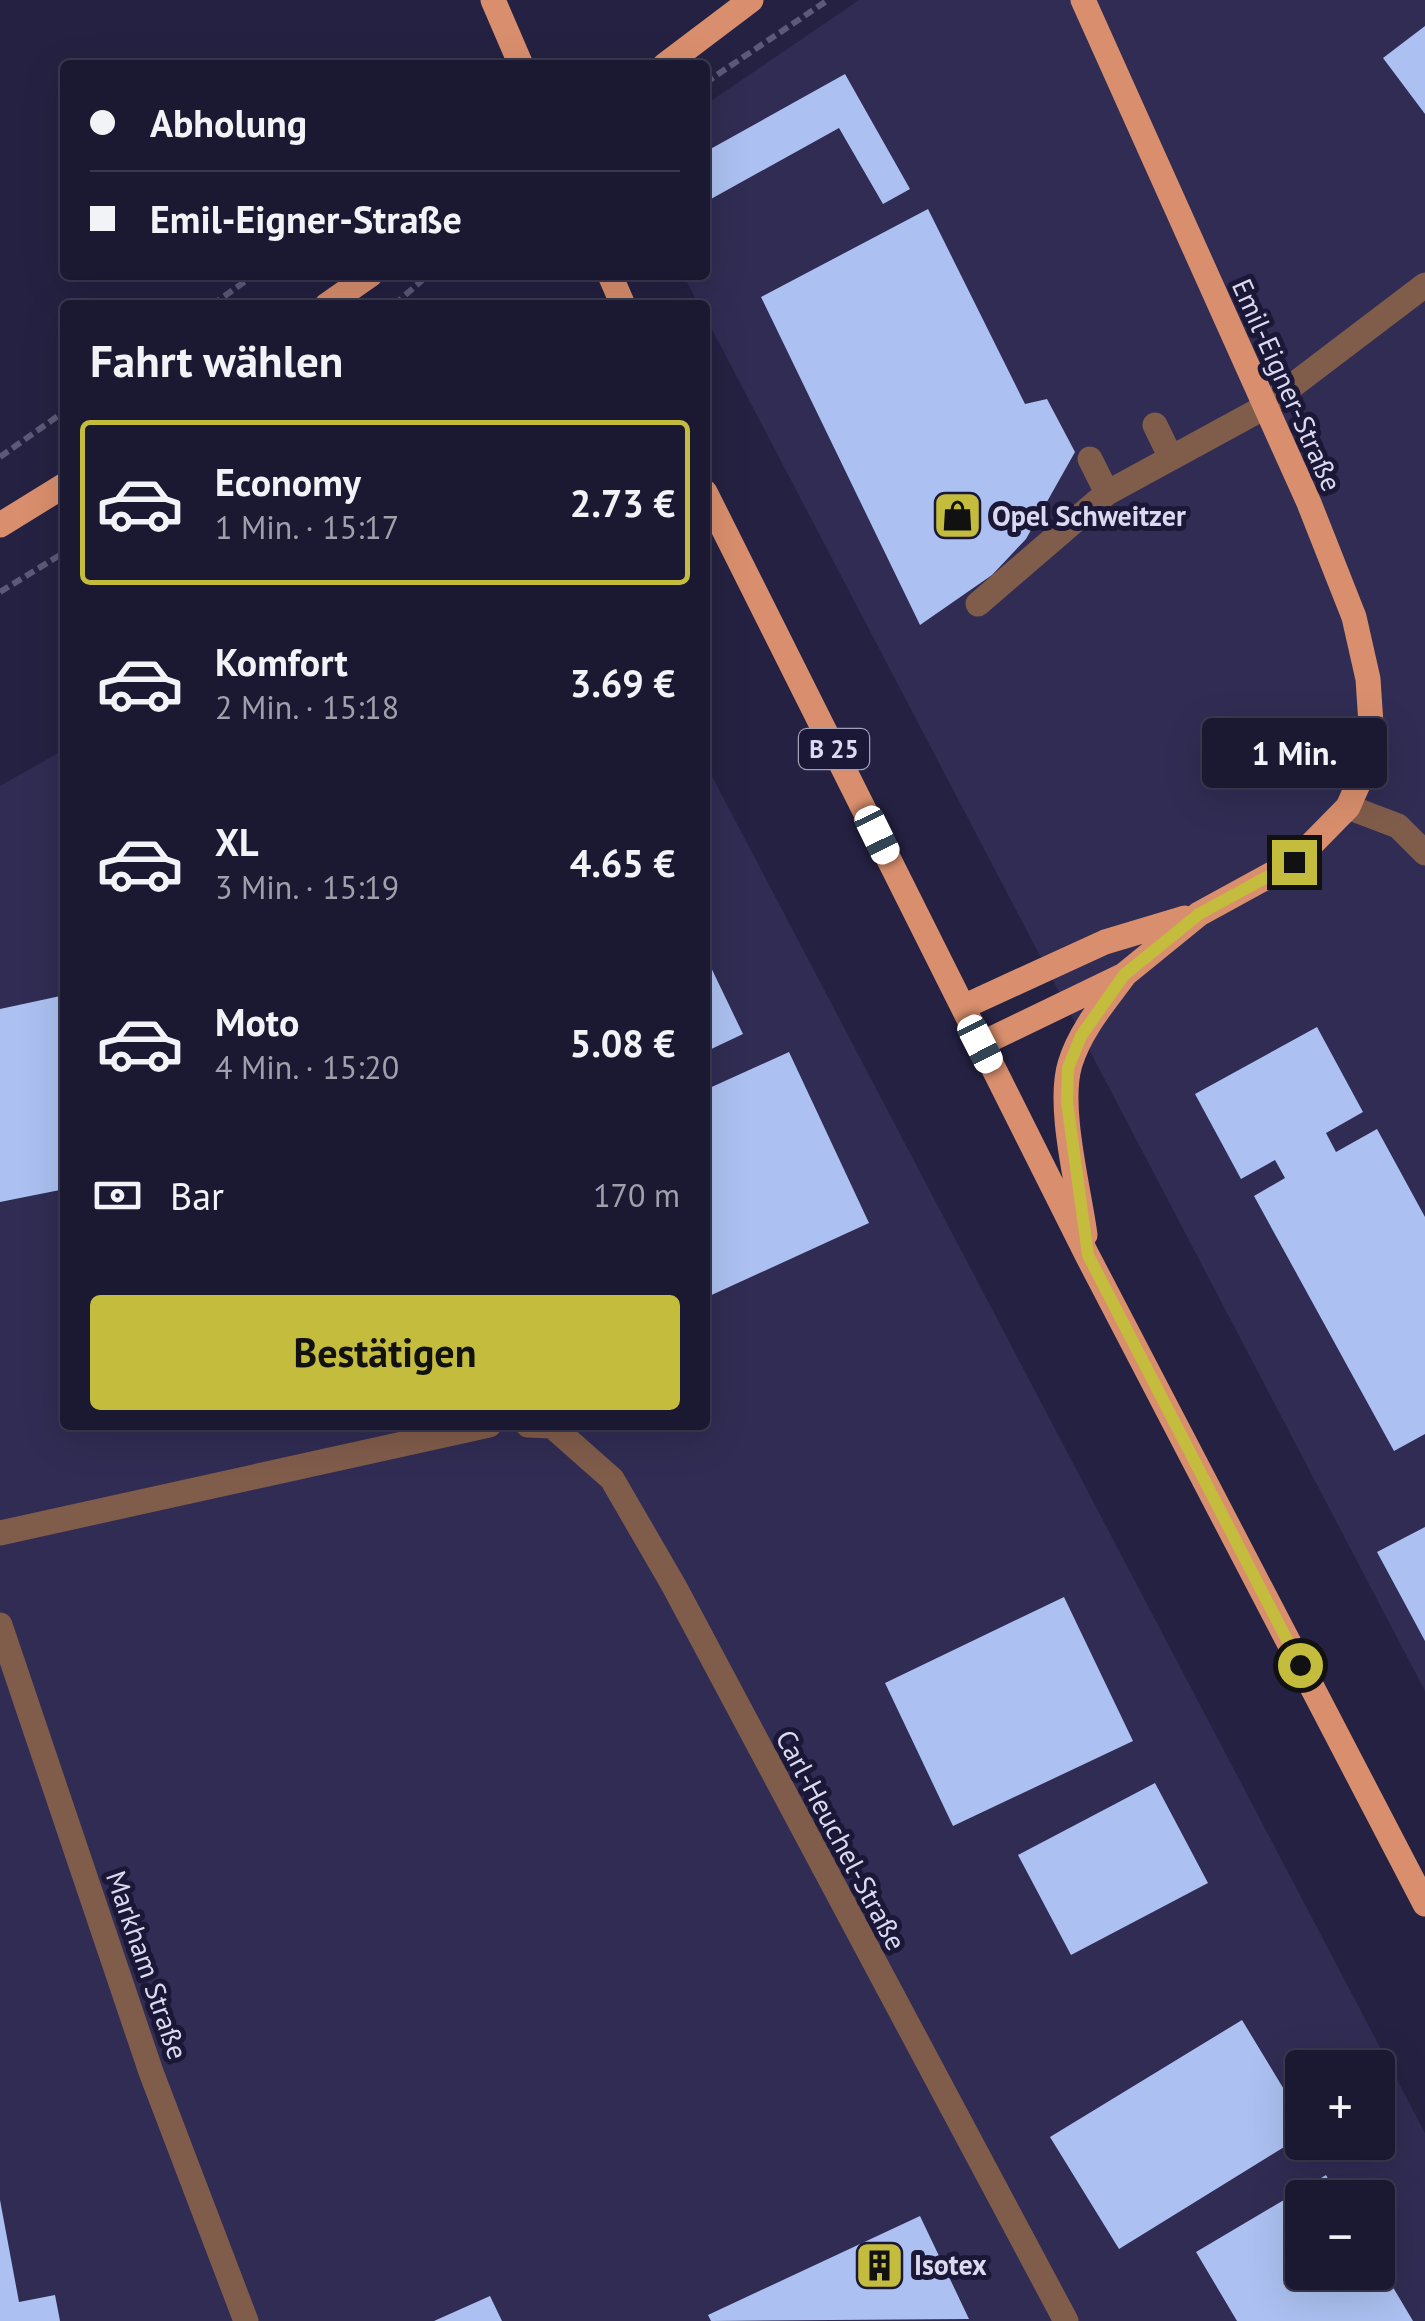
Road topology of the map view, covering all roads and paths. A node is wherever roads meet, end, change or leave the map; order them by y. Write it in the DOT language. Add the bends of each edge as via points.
graph roads {
  1 [pos="494,0"];
  2 [pos="751,0"];
  3 [pos="828,0"];
  4 [pos="1084,0"];
  5 [pos="519,60"];
  6 [pos="672,60"];
  7 [pos="710,81"];
  8 [pos="247,280"];
  9 [pos="363,280"];
  10 [pos="422,280"];
  11 [pos="1425,285"];
  12 [pos="219,300"];
  13 [pos="334,300"];
  14 [pos="400,300"];
  15 [pos="1263,408"];
  16 [pos="60,415"];
  17 [pos="1155,424"];
  18 [pos="1170,456"];
  19 [pos="0,457"];
  20 [pos="1090,458"];
  21 [pos="60,488"];
  22 [pos="1107,493"];
  23 [pos="710,502"];
  24 [pos="0,525"];
  25 [pos="60,555"];
  26 [pos="0,592"];
  27 [pos="978,604"];
  28 [pos="1348,807"];
  29 [pos="1425,853"];
  30 [pos="1199,914"];
  31 [pos="1124,975"];
  32 [pos="963,1007"];
  33 [pos="980,1044"];
  34 [pos="1088,1255"];
  35 [pos="466,1430"];
  36 [pos="557,1430"];
  37 [pos="0,1533"];
  38 [pos="0,1625"];
  39 [pos="1425,1904"];
  40 [pos="246,2321"];
  41 [pos="1066,2321"];
  1 -- 5 [label="main road"];
  2 -- 6 [label="main road"];
  3 -- 7 [label="path"];
  4 -- 15 [label="main road, Emil-Eigner-Straße"];
  8 -- 12 [label="path"];
  9 -- 13 [label="main road"];
  10 -- 14 [label="path"];
  11 -- 15 [label="street"];
  15 -- 18 [label="street"];
  15 -- 28 [label="main road, Emil-Eigner-Straße" via="1354,617 1368,678 1364,772"];
  16 -- 19 [label="path"];
  17 -- 18 [label="street"];
  18 -- 22 [label="street"];
  20 -- 22 [label="street"];
  21 -- 24 [label="main road"];
  22 -- 27 [label="street"];
  23 -- 32 [label="main road, B 25"];
  25 -- 26 [label="path"];
  28 -- 29 [label="street" via="1398,826"];
  28 -- 30 [label="main road, Emil-Eigner-Straße" via="1294,862"];
  30 -- 31 [label="main road, Emil-Eigner-Straße"];
  30 -- 32 [label="main road, Emil-Eigner-Straße" via="1105,942"];
  31 -- 33 [label="main road, Emil-Eigner-Straße"];
  31 -- 34 [label="main road, Emil-Eigner-Straße" via="1081,1036 1068,1068"];
  32 -- 33 [label="main road, B 25"];
  33 -- 34 [label="main road, B 25"];
  34 -- 39 [label="main road, B 25"];
  35 -- 37 [label="street"];
  36 -- 41 [label="street, Carl-Heuchel-Straße" via="612,1479 674,1586"];
  38 -- 40 [label="street, Markham Straße" via="152,2072"];
}
